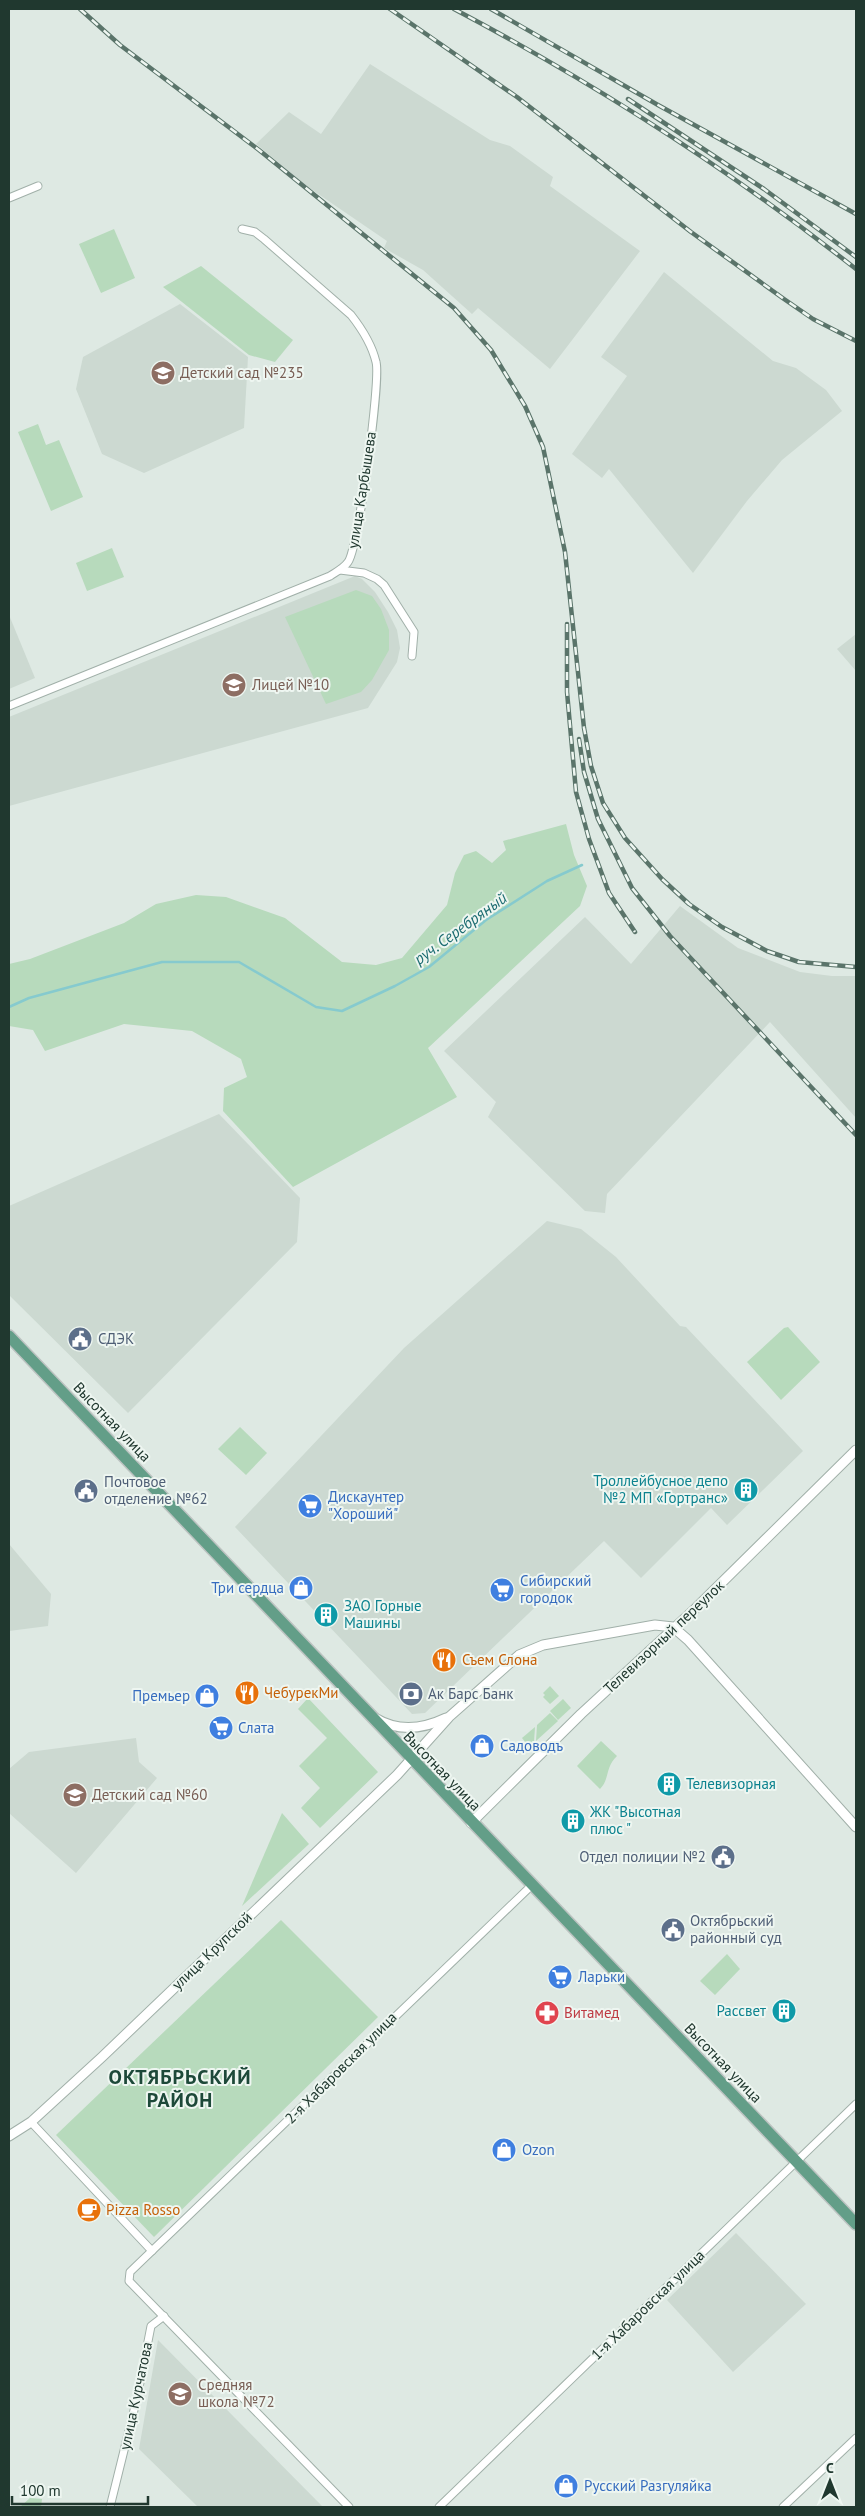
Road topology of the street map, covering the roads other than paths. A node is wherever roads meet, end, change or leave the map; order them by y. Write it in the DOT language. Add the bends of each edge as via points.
graph roads {
  1 [pos="38,186"];
  2 [pos="9,198"];
  3 [pos="242,229"];
  4 [pos="340,570"];
  5 [pos="412,656"];
  6 [pos="9,706"];
  7 [pos="9,1336"];
  8 [pos="856,1450"];
  9 [pos="673,1627"];
  10 [pos="365,1712"];
  11 [pos="449,1717"];
  12 [pos="410,1761"];
  13 [pos="471,1823"];
  14 [pos="856,1827"];
  15 [pos="531,1886"];
  16 [pos="856,2104"];
  17 [pos="31,2122"];
  18 [pos="9,2136"];
  19 [pos="796,2161"];
  20 [pos="856,2224"];
  21 [pos="152,2251"];
  22 [pos="164,2316"];
  23 [pos="856,2438"];
  24 [pos="110,2507"];
  25 [pos="349,2507"];
  26 [pos="439,2507"];
  27 [pos="783,2507"];
  1 -- 2 [label="street"];
  3 -- 4 [label="street, улица Карбышева" via="264,239 351,315 362,329 376,362 378,384 355,546 349,562"];
  4 -- 5 [label="street" via="364,573 381,582 414,632"];
  4 -- 6 [label="street, улица Карбышева"];
  7 -- 10 [label="main road, Высотная улица"];
  8 -- 9 [label="street, Телевизорный переулок"];
  9 -- 11 [label="street" via="654,1625 543,1645 519,1655"];
  9 -- 13 [label="street, Телевизорный переулок"];
  9 -- 14 [label="street"];
  10 -- 11 [label="street" via="398,1727 426,1726"];
  10 -- 12 [label="main road, Высотная улица"];
  11 -- 12 [label="street, улица Крупской"];
  12 -- 13 [label="main road, Высотная улица"];
  12 -- 17 [label="street, улица Крупской"];
  13 -- 15 [label="main road, Высотная улица"];
  15 -- 19 [label="main road, Высотная улица"];
  15 -- 21 [label="street, 2-я Хабаровская улица"];
  16 -- 19 [label="street, 1-я Хабаровская улица"];
  17 -- 18 [label="street, улица Крупской"];
  17 -- 21 [label="street"];
  19 -- 20 [label="main road, Высотная улица"];
  19 -- 26 [label="street, 1-я Хабаровская улица"];
  21 -- 22 [label="street, 2-я Хабаровская улица" via="130,2272 129,2281"];
  22 -- 24 [label="street, улица Курчатова" via="151,2326"];
  22 -- 25 [label="street"];
  23 -- 27 [label="street"];
}
